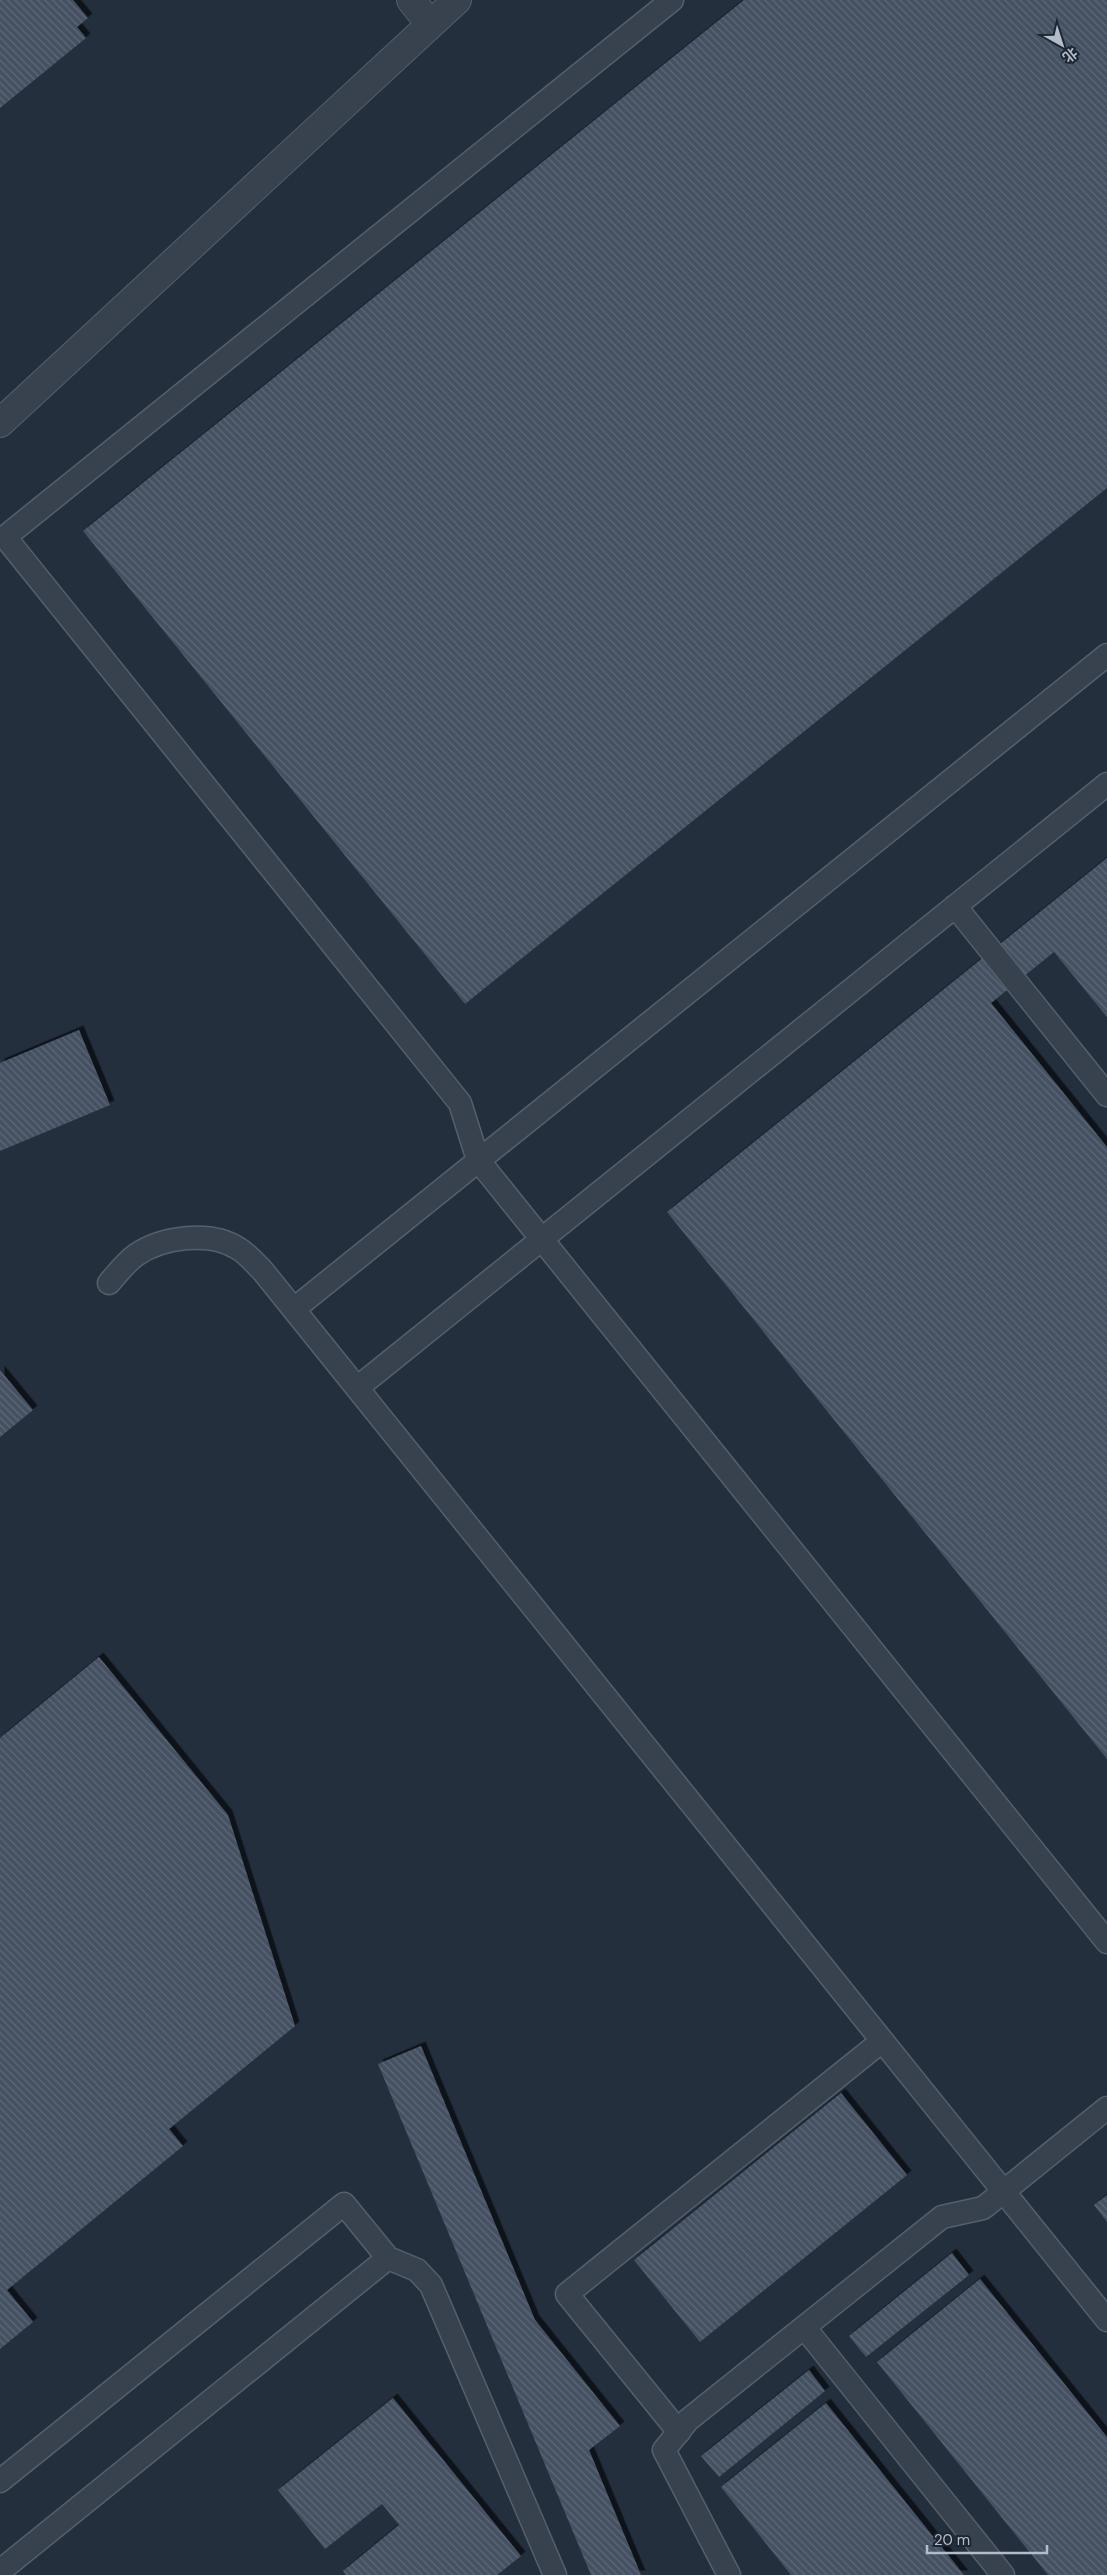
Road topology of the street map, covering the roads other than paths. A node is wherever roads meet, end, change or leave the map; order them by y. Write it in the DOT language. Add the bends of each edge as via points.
graph roads {
  1 [pos="411,0"];
  2 [pos="457,0"];
  3 [pos="672,0"];
  4 [pos="430,24"];
  5 [pos="0,423"];
  6 [pos="1107,655"];
  7 [pos="1107,784"];
  8 [pos="955,906"];
  9 [pos="1107,1095"];
  10 [pos="478,1160"];
  11 [pos="542,1239"];
  12 [pos="109,1283"];
  13 [pos="294,1309"];
  14 [pos="356,1388"];
  15 [pos="1107,1942"];
  16 [pos="882,2041"];
  17 [pos="1107,2108"];
  18 [pos="1003,2192"];
  19 [pos="388,2258"];
  20 [pos="1107,2320"];
  21 [pos="804,2328"];
  22 [pos="678,2432"];
  23 [pos="0,2481"];
  24 [pos="0,2570"];
  25 [pos="555,2575"];
  26 [pos="730,2575"];
  27 [pos="1003,2575"];
  1 -- 4 [label="street"];
  2 -- 4 [label="street"];
  3 -- 10 [label="lane" via="4,537 460,1103"];
  4 -- 5 [label="street"];
  6 -- 10 [label="lane"];
  7 -- 8 [label="lane"];
  8 -- 9 [label="lane"];
  8 -- 11 [label="lane"];
  10 -- 11 [label="lane"];
  10 -- 13 [label="lane"];
  11 -- 14 [label="lane"];
  11 -- 15 [label="lane"];
  12 -- 13 [label="lane" via="134,1256 155,1244 186,1238 218,1241 239,1249 262,1270"];
  13 -- 14 [label="lane"];
  14 -- 16 [label="lane"];
  16 -- 18 [label="lane"];
  16 -- 22 [label="lane" via="567,2294"];
  17 -- 18 [label="lane"];
  18 -- 20 [label="lane"];
  18 -- 21 [label="lane" via="983,2208 942,2216"];
  19 -- 23 [label="lane" via="344,2204"];
  19 -- 24 [label="lane"];
  19 -- 25 [label="lane" via="417,2270 431,2285"];
  21 -- 22 [label="lane" via="688,2420"];
  21 -- 27 [label="lane"];
  22 -- 26 [label="lane" via="664,2450"];
}
